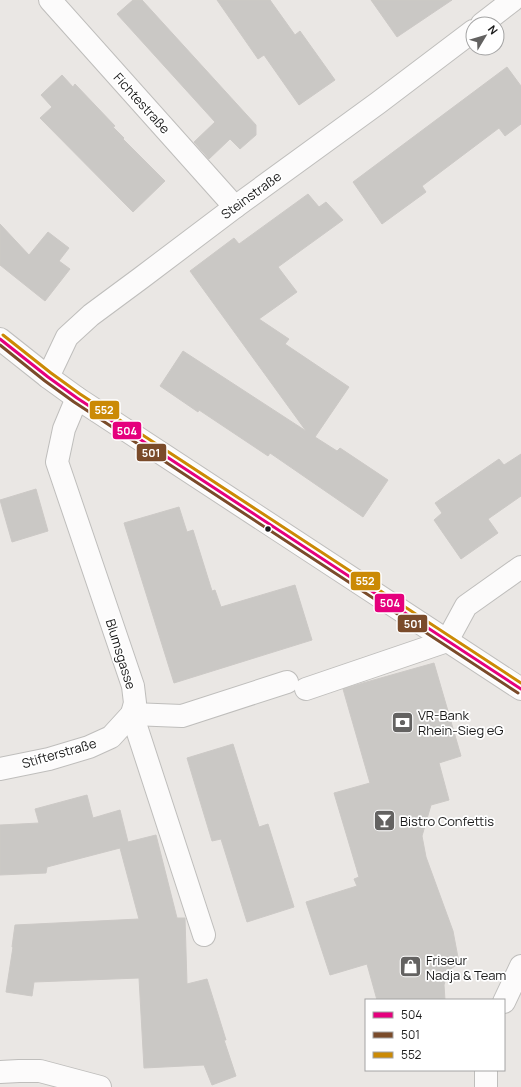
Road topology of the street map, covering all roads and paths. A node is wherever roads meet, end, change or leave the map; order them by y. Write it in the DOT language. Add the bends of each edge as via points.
graph roads {
  1 [pos="50,0"];
  2 [pos="513,0"];
  3 [pos="492,16"];
  4 [pos="465,37"];
  5 [pos="235,207"];
  6 [pos="0,339"];
  7 [pos="48,377"];
  8 [pos="78,398"];
  9 [pos="521,567"];
  10 [pos="447,640"];
  11 [pos="521,689"];
  12 [pos="132,714"];
  13 [pos="0,769"];
  14 [pos="204,935"];
  15 [pos="521,966"];
  16 [pos="505,1000"];
  17 [pos="486,1071"];
  18 [pos="0,1072"];
  19 [pos="100,1087"];
  20 [pos="486,1087"];
  1 -- 5 [label="street, Fichtestraße"];
  2 -- 3 [label="street"];
  4 -- 5 [label="street, Steinstraße"];
  5 -- 7 [label="street, Steinstraße" via="91,315 67,337"];
  6 -- 7 [label="street"];
  7 -- 8 [label="street"];
  8 -- 10 [label="street"];
  8 -- 12 [label="street, Blumsgasse" via="64,429 57,462 133,686 135,704"];
  9 -- 10 [label="street" via="466,606"];
  10 -- 11 [label="street"];
  10 -- 12 [label="street" via="182,716"];
  12 -- 13 [label="street, Stifterstraße" via="111,737 89,747 49,759"];
  12 -- 14 [label="street, Blumsgasse"];
  15 -- 16 [label="street"];
  17 -- 20 [label="street"];
  18 -- 19 [label="street" via="40,1071"];
}
